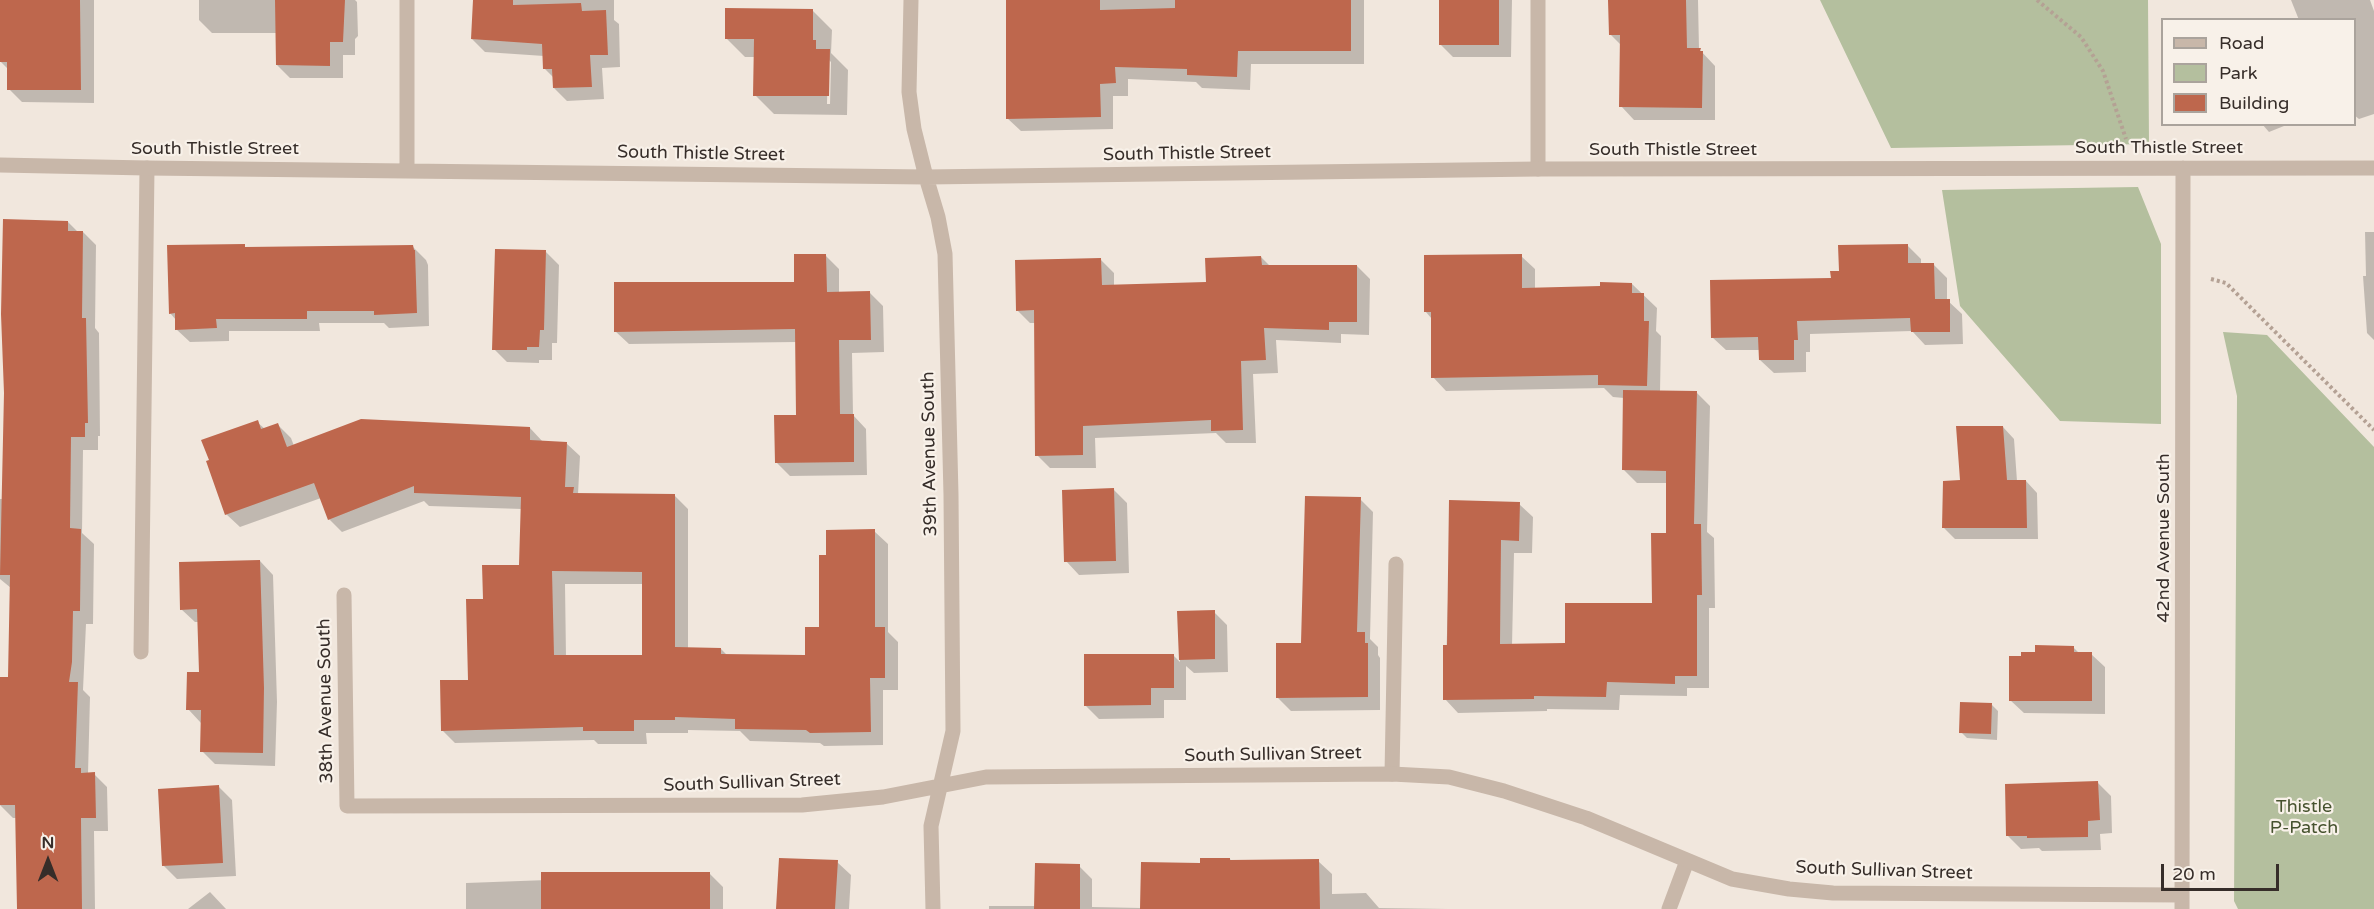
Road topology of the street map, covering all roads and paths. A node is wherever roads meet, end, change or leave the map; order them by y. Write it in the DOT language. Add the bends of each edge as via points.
graph roads {
  1 [pos="407,0"];
  2 [pos="911,0"];
  3 [pos="1538,0"];
  4 [pos="0,165"];
  5 [pos="147,168"];
  6 [pos="2183,168"];
  7 [pos="2374,168"];
  8 [pos="1538,169"];
  9 [pos="407,170"];
  10 [pos="926,177"];
  11 [pos="1396,564"];
  12 [pos="344,595"];
  13 [pos="141,652"];
  14 [pos="1392,774"];
  15 [pos="941,785"];
  16 [pos="346,806"];
  17 [pos="1687,861"];
  18 [pos="2182,902"];
  19 [pos="933,909"];
  20 [pos="1670,909"];
  1 -- 9 [label="street"];
  2 -- 10 [label="street, 39th Avenue South" via="909,92"];
  3 -- 8 [label="street"];
  4 -- 5 [label="street, South Thistle Street"];
  5 -- 9 [label="street, South Thistle Street"];
  5 -- 13 [label="street"];
  6 -- 7 [label="street, South Thistle Street"];
  6 -- 8 [label="street, South Thistle Street"];
  6 -- 18 [label="street, 42nd Avenue South"];
  8 -- 10 [label="street, South Thistle Street"];
  9 -- 10 [label="street, South Thistle Street"];
  10 -- 15 [label="street, 39th Avenue South" via="945,254 951,495 953,730"];
  11 -- 14 [label="street"];
  12 -- 16 [label="street, 38th Avenue South"];
  14 -- 15 [label="street, South Sullivan Street" via="986,777"];
  14 -- 17 [label="street, South Sullivan Street" via="1449,777 1504,791 1586,819"];
  15 -- 16 [label="street, South Sullivan Street" via="883,797 802,805"];
  15 -- 19 [label="street, 39th Avenue South" via="932,826"];
  17 -- 18 [label="street, South Sullivan Street" via="1732,879 1789,889"];
  17 -- 20 [label="street"];
}
